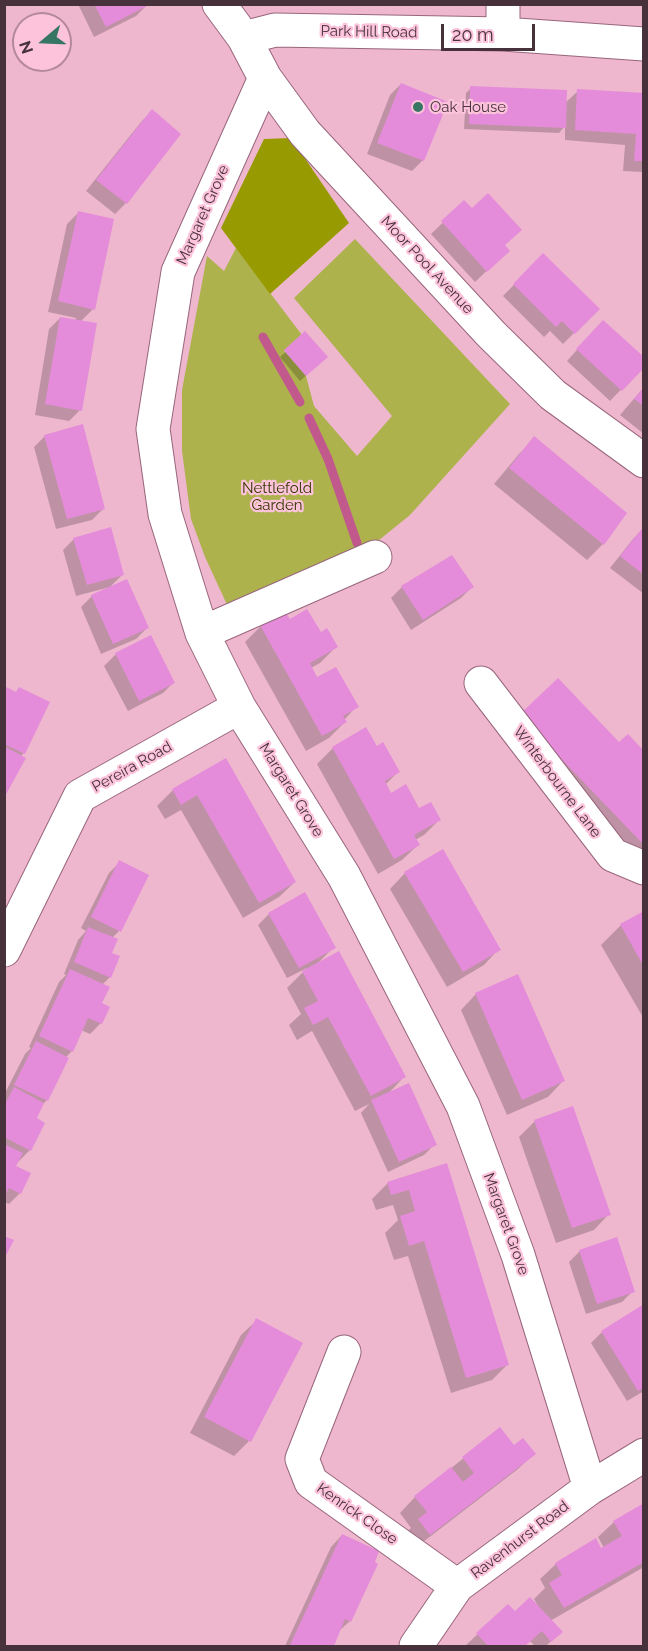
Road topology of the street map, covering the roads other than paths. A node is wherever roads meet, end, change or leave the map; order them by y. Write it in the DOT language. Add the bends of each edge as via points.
graph roads {
  1 [pos="219,4"];
  2 [pos="503,19"];
  3 [pos="244,38"];
  4 [pos="644,44"];
  5 [pos="265,78"];
  6 [pos="644,461"];
  7 [pos="375,557"];
  8 [pos="202,633"];
  9 [pos="481,682"];
  10 [pos="239,707"];
  11 [pos="644,868"];
  12 [pos="4,950"];
  13 [pos="344,1352"];
  14 [pos="644,1455"];
  15 [pos="590,1488"];
  16 [pos="458,1586"];
  17 [pos="416,1647"];
  1 -- 3 [label="street"];
  2 -- 3 [label="street, Park Hill Road" via="275,30"];
  2 -- 4 [label="street, Park Hill Road"];
  3 -- 5 [label="street, Moor Pool Avenue"];
  5 -- 6 [label="street, Moor Pool Avenue" via="305,133 491,334 553,395"];
  5 -- 8 [label="street, Margaret Grove" via="178,272 153,429 165,514"];
  7 -- 8 [label="street"];
  8 -- 10 [label="street, Margaret Grove"];
  9 -- 11 [label="street, Winterbourne Lane" via="613,855"];
  10 -- 12 [label="street, Pereira Road" via="80,796"];
  10 -- 15 [label="street, Margaret Grove" via="344,876 463,1106 518,1255"];
  13 -- 16 [label="street, Kenrick Close" via="302,1459 311,1482"];
  14 -- 15 [label="street, Ravenhurst Road"];
  15 -- 16 [label="street, Ravenhurst Road"];
  16 -- 17 [label="street, Ravenhurst Road"];
}
